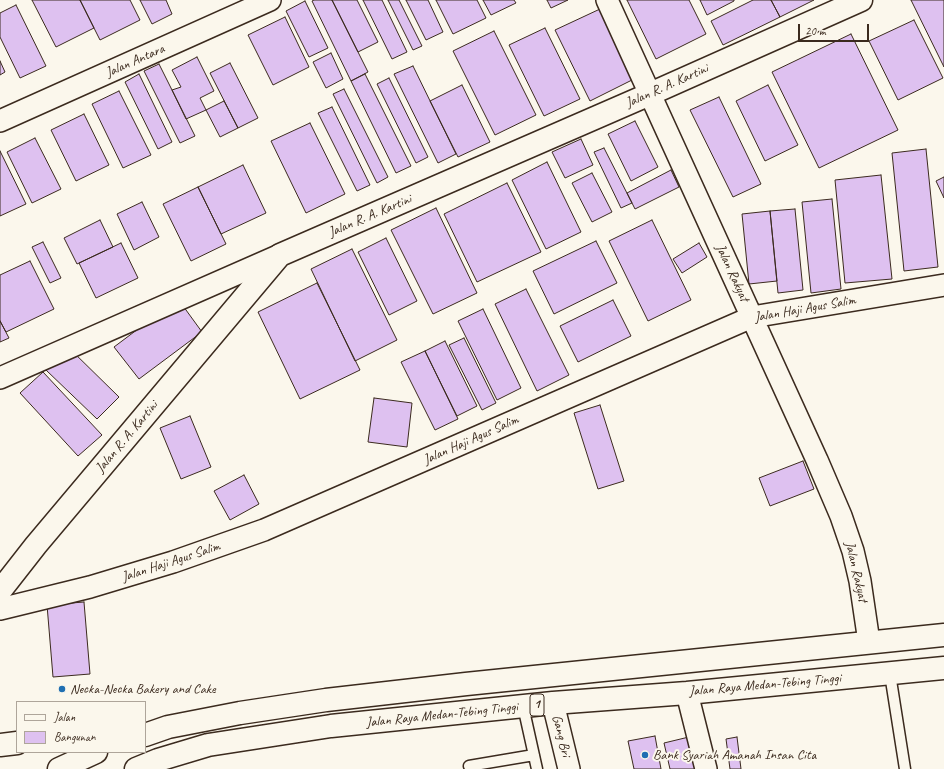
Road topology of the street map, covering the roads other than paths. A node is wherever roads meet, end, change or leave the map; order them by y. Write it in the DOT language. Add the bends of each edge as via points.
graph roads {
  1 [pos="270,0"];
  2 [pos="607,0"];
  3 [pos="861,0"];
  4 [pos="650,94"];
  5 [pos="0,121"];
  6 [pos="280,255"];
  7 [pos="944,285"];
  8 [pos="752,317"];
  9 [pos="0,378"];
  10 [pos="0,591"];
  11 [pos="0,609"];
  12 [pos="944,635"];
  13 [pos="869,642"];
  14 [pos="944,668"];
  15 [pos="890,674"];
  16 [pos="687,693"];
  17 [pos="553,703"];
  18 [pos="524,706"];
  19 [pos="168,727"];
  20 [pos="146,730"];
  21 [pos="146,735"];
  22 [pos="16,743"];
  23 [pos="0,745"];
  24 [pos="94,753"];
  25 [pos="534,755"];
  26 [pos="469,766"];
  27 [pos="59,769"];
  28 [pos="136,769"];
  29 [pos="537,769"];
  30 [pos="569,769"];
  31 [pos="706,769"];
  32 [pos="905,769"];
  1 -- 5 [label="street, Jalan Antara"];
  2 -- 4 [label="street, Jalan Rakyat"];
  3 -- 4 [label="main road, Jalan R. A. Kartini"];
  4 -- 6 [label="main road, Jalan R. A. Kartini"];
  4 -- 8 [label="street, Jalan Rakyat"];
  6 -- 9 [label="street"];
  6 -- 10 [label="main road, Jalan R. A. Kartini"];
  7 -- 8 [label="street, Jalan Haji Agus Salim"];
  8 -- 11 [label="street, Jalan Haji Agus Salim" via="264,530 165,565"];
  8 -- 13 [label="street, Jalan Rakyat" via="818,460 843,523 860,581"];
  12 -- 13 [label="main road, Jalan Raya Medan-Tebing Tinggi / 1"];
  13 -- 19 [label="main road, Jalan Raya Medan-Tebing Tinggi / 1" via="326,700"];
  14 -- 15 [label="main road, Jalan Raya Medan-Tebing Tinggi / 1"];
  15 -- 16 [label="main road, Jalan Raya Medan-Tebing Tinggi / 1"];
  15 -- 32 [label="lane"];
  16 -- 17 [label="main road, Jalan Raya Medan-Tebing Tinggi / 1"];
  16 -- 31 [label="street"];
  17 -- 18 [label="main road, Jalan Raya Medan-Tebing Tinggi / 1"];
  17 -- 30 [label="street, Gang Bri"];
  18 -- 25 [label="lane"];
  18 -- 28 [label="main road, Jalan Raya Medan-Tebing Tinggi / 1" via="331,726 223,742 158,760"];
  19 -- 20 [label="main road"];
  19 -- 21 [label="main road, Jalan Raya Medan-Tebing Tinggi / 1"];
  22 -- 23 [label="main road"];
  24 -- 27 [label="main road"];
  25 -- 26 [label="lane"];
  25 -- 29 [label="lane"];
}
